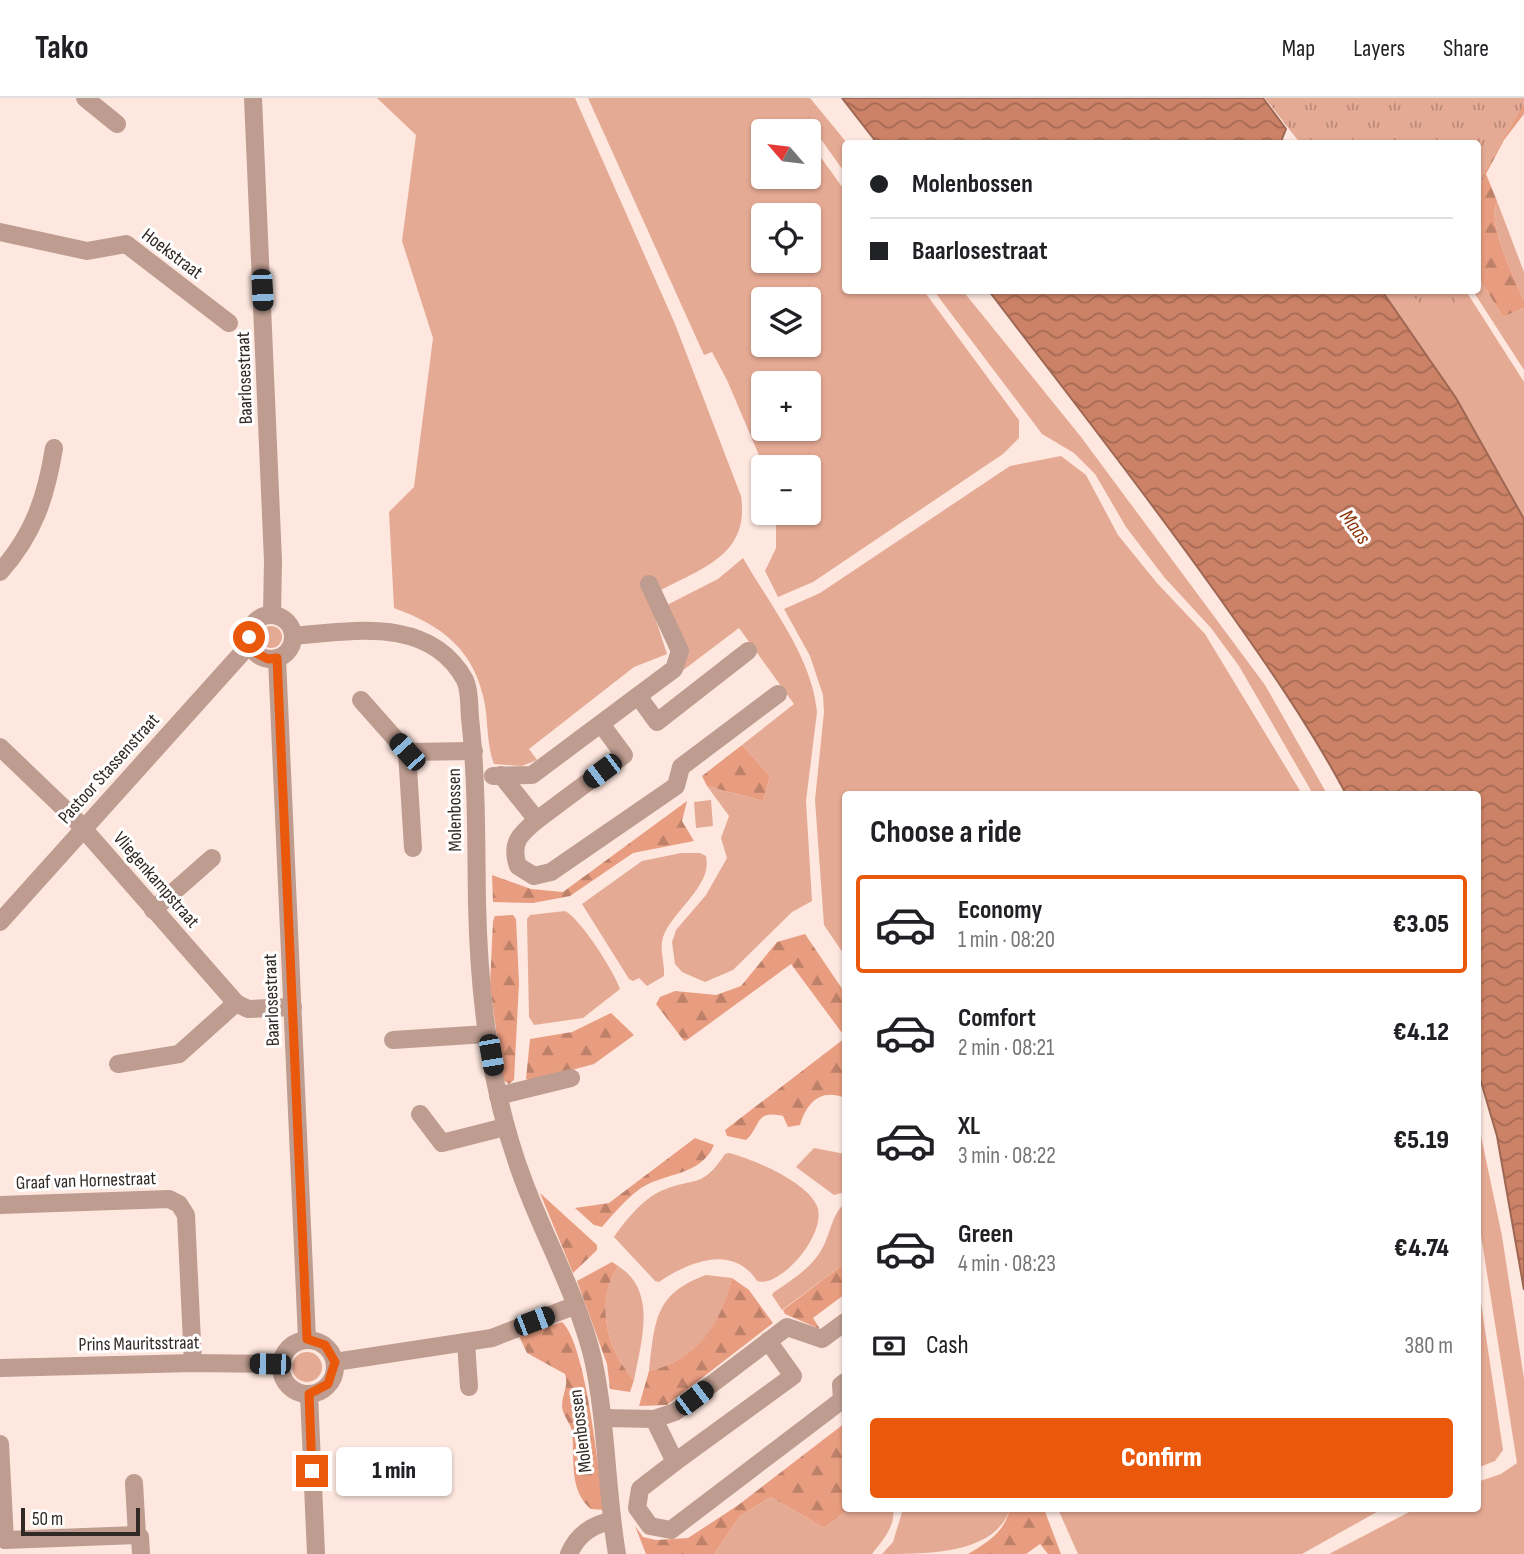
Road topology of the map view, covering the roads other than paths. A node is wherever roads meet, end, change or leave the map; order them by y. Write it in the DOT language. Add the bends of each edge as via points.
graph roads {
  1 [pos="85,98"];
  2 [pos="253,98"];
  3 [pos="117,124"];
  4 [pos="0,232"];
  5 [pos="229,323"];
  6 [pos="54,448"];
  7 [pos="0,572"];
  8 [pos="649,584"];
  9 [pos="272,615"];
  10 [pos="293,636"];
  11 [pos="250,644"];
  12 [pos="748,651"];
  13 [pos="277,658"];
  14 [pos="779,694"];
  15 [pos="638,696"];
  16 [pos="360,700"];
  17 [pos="601,723"];
  18 [pos="0,747"];
  19 [pos="474,751"];
  20 [pos="407,752"];
  21 [pos="501,775"];
  22 [pos="477,776"];
  23 [pos="537,820"];
  24 [pos="84,829"];
  25 [pos="413,848"];
  26 [pos="212,858"];
  27 [pos="153,910"];
  28 [pos="0,922"];
  29 [pos="236,1003"];
  30 [pos="293,1007"];
  31 [pos="487,1034"];
  32 [pos="393,1040"];
  33 [pos="118,1064"];
  34 [pos="571,1078"];
  35 [pos="498,1096"];
  36 [pos="420,1114"];
  37 [pos="505,1127"];
  38 [pos="0,1205"];
  39 [pos="576,1305"];
  40 [pos="842,1324"];
  41 [pos="307,1339"];
  42 [pos="768,1341"];
  43 [pos="466,1342"];
  44 [pos="335,1362"];
  45 [pos="193,1363"];
  46 [pos="280,1364"];
  47 [pos="0,1368"];
  48 [pos="469,1387"];
  49 [pos="309,1394"];
  50 [pos="842,1400"];
  51 [pos="603,1418"];
  52 [pos="654,1419"];
  53 [pos="0,1444"];
  54 [pos="675,1462"];
  55 [pos="134,1483"];
  56 [pos="2,1516"];
  57 [pos="612,1521"];
  58 [pos="137,1535"];
  59 [pos="141,1554"];
  60 [pos="316,1554"];
  61 [pos="569,1554"];
  62 [pos="617,1554"];
  1 -- 3 [label="street"];
  2 -- 9 [label="street, Baarlosestraat" via="274,561"];
  4 -- 5 [label="street, Hoekstraat" via="87,251 126,244"];
  6 -- 7 [label="street" via="46,494 20,550"];
  8 -- 15 [label="street" via="680,651 674,669"];
  9 -- 10 [label="street" via="285,620"];
  9 -- 11 [label="street" via="253,624"];
  10 -- 13 [label="street" via="289,649"];
  10 -- 19 [label="street, Molenbossen" via="386,630 422,639 466,682"];
  11 -- 13 [label="street" via="260,656"];
  11 -- 24 [label="street, Pastoor Stassenstraat"];
  12 -- 15 [label="street" via="657,722"];
  13 -- 30 [label="street, Baarlosestraat"];
  14 -- 23 [label="street" via="681,767 676,786 551,872 534,876 518,866 515,844 518,835"];
  15 -- 17 [label="street"];
  16 -- 20 [label="street"];
  17 -- 21 [label="street" via="532,775"];
  17 -- 23 [label="street" via="624,755"];
  18 -- 24 [label="street, Vliegenkampstraat"];
  19 -- 20 [label="street"];
  19 -- 22 [label="street, Molenbossen"];
  20 -- 25 [label="street"];
  21 -- 22 [label="street"];
  21 -- 23 [label="street"];
  22 -- 31 [label="street, Molenbossen" via="477,906"];
  24 -- 27 [label="street, Vliegenkampstraat"];
  24 -- 28 [label="street, Pastoor Stassenstraat"];
  26 -- 27 [label="street"];
  27 -- 29 [label="street, Vliegenkampstraat"];
  29 -- 30 [label="street" via="248,1009"];
  29 -- 33 [label="street" via="179,1054"];
  30 -- 41 [label="street, Baarlosestraat"];
  31 -- 32 [label="street"];
  31 -- 35 [label="street, Molenbossen"];
  34 -- 35 [label="street"];
  35 -- 37 [label="street, Molenbossen"];
  36 -- 37 [label="street" via="442,1143"];
  37 -- 39 [label="street, Molenbossen" via="542,1230"];
  38 -- 45 [label="street, Graaf van Hornestraat" via="169,1199 179,1204 186,1215"];
  39 -- 43 [label="street" via="492,1338"];
  39 -- 51 [label="street, Molenbossen"];
  40 -- 42 [label="street" via="822,1339 787,1327"];
  41 -- 44 [label="street" via="325,1345"];
  41 -- 46 [label="street" via="289,1346"];
  42 -- 52 [label="street" via="675,1412"];
  42 -- 54 [label="street" via="793,1376"];
  43 -- 44 [label="street"];
  43 -- 48 [label="street"];
  44 -- 49 [label="street" via="328,1384"];
  45 -- 46 [label="street, Prins Mauritsstraat"];
  45 -- 47 [label="street, Prins Mauritsstraat"];
  46 -- 49 [label="street" via="287,1385"];
  49 -- 60 [label="street"];
  50 -- 54 [label="street" via="671,1530 650,1526 637,1508 639,1489"];
  51 -- 52 [label="street"];
  51 -- 57 [label="street, Molenbossen"];
  52 -- 54 [label="street"];
  53 -- 56 [label="street"];
  55 -- 58 [label="street"];
  56 -- 58 [label="street" via="5,1540"];
  57 -- 61 [label="street" via="596,1524"];
  57 -- 62 [label="street, Molenbossen"];
  58 -- 59 [label="street"];
}
